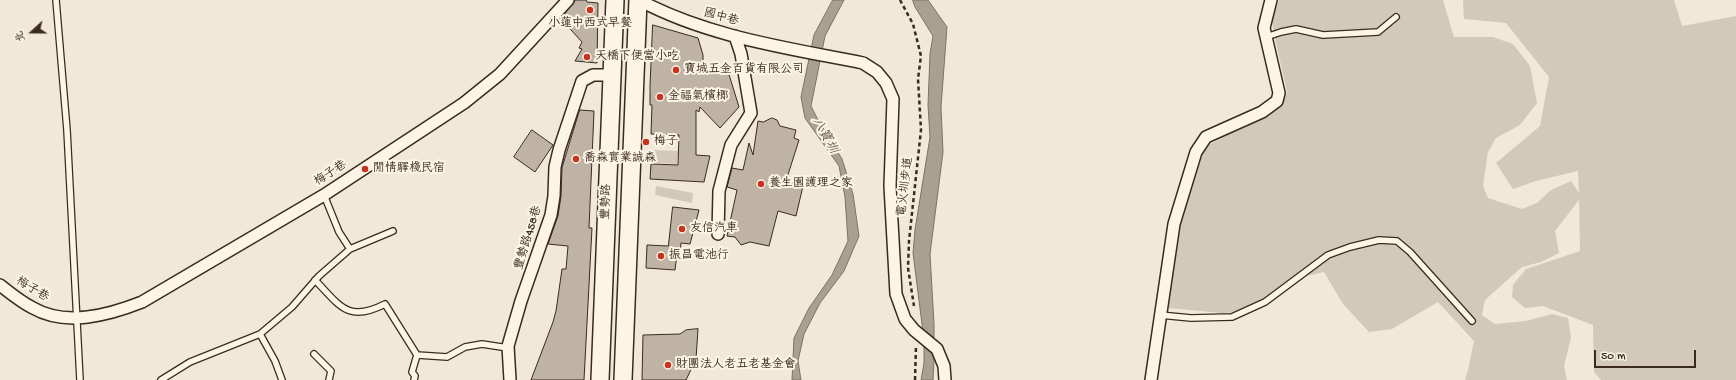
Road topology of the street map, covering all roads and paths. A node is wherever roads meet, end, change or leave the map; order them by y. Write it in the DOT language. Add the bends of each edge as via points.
graph roads {
  1 [pos="56,0"];
  2 [pos="568,0"];
  3 [pos="615,0"];
  4 [pos="638,0"];
  5 [pos="900,0"];
  6 [pos="1271,0"];
  7 [pos="1396,17"];
  8 [pos="735,36"];
  9 [pos="1266,38"];
  10 [pos="612,75"];
  11 [pos="324,194"];
  12 [pos="393,231"];
  13 [pos="718,234"];
  14 [pos="350,249"];
  15 [pos="315,280"];
  16 [pos="0,285"];
  17 [pos="1160,315"];
  18 [pos="76,318"];
  19 [pos="1472,321"];
  20 [pos="914,330"];
  21 [pos="260,334"];
  22 [pos="508,348"];
  23 [pos="314,354"];
  24 [pos="417,355"];
  25 [pos="80,380"];
  26 [pos="161,380"];
  27 [pos="282,380"];
  28 [pos="329,380"];
  29 [pos="414,380"];
  30 [pos="510,380"];
  31 [pos="600,380"];
  32 [pos="623,380"];
  33 [pos="915,380"];
  34 [pos="945,380"];
  35 [pos="1151,380"];
  1 -- 18 [label="lane" via="67,130"];
  2 -- 11 [label="street, 梅子巷" via="500,74 464,102"];
  3 -- 10 [label="main road, 豐勢路"];
  4 -- 8 [label="street, 國中巷" via="661,12"];
  4 -- 32 [label="main road, 豐勢路"];
  5 -- 20 [label="path, 電火圳步道" via="913,24 921,56 918,79 922,130 908,268 914,297"];
  6 -- 9 [label="street" via="1264,28"];
  7 -- 9 [label="lane" via="1378,32 1323,35 1296,29"];
  8 -- 13 [label="street" via="741,54 751,113 731,144 720,191"];
  8 -- 20 [label="street, 國中巷" via="863,63 877,72 886,83 893,99 890,186 896,294 905,319"];
  9 -- 17 [label="street" via="1279,94 1277,101 1262,112 1206,137 1196,152 1174,224"];
  10 -- 22 [label="street, 豐勢路458巷" via="593,75 578,83 555,167 551,215 521,301"];
  10 -- 31 [label="main road, 豐勢路"];
  11 -- 14 [label="lane" via="339,232"];
  11 -- 18 [label="street, 梅子巷" via="142,302 115,312"];
  12 -- 14 [label="lane"];
  14 -- 15 [label="lane"];
  15 -- 21 [label="lane" via="292,307"];
  15 -- 24 [label="lane" via="337,304 351,313 372,310 385,304"];
  16 -- 18 [label="street, 梅子巷" via="33,308 55,316"];
  17 -- 19 [label="lane" via="1191,318 1232,317 1265,302 1328,255 1379,240 1398,241"];
  17 -- 35 [label="street"];
  18 -- 25 [label="lane"];
  20 -- 33 [label="path, 電火圳步道"];
  20 -- 34 [label="street, 國中巷" via="938,349 944,366"];
  21 -- 26 [label="lane" via="190,362"];
  21 -- 27 [label="lane"];
  22 -- 24 [label="lane" via="482,344 464,347 447,357"];
  22 -- 30 [label="street, 豐勢路458巷"];
  23 -- 28 [label="lane" via="331,371"];
  24 -- 29 [label="lane" via="412,372"];
}
